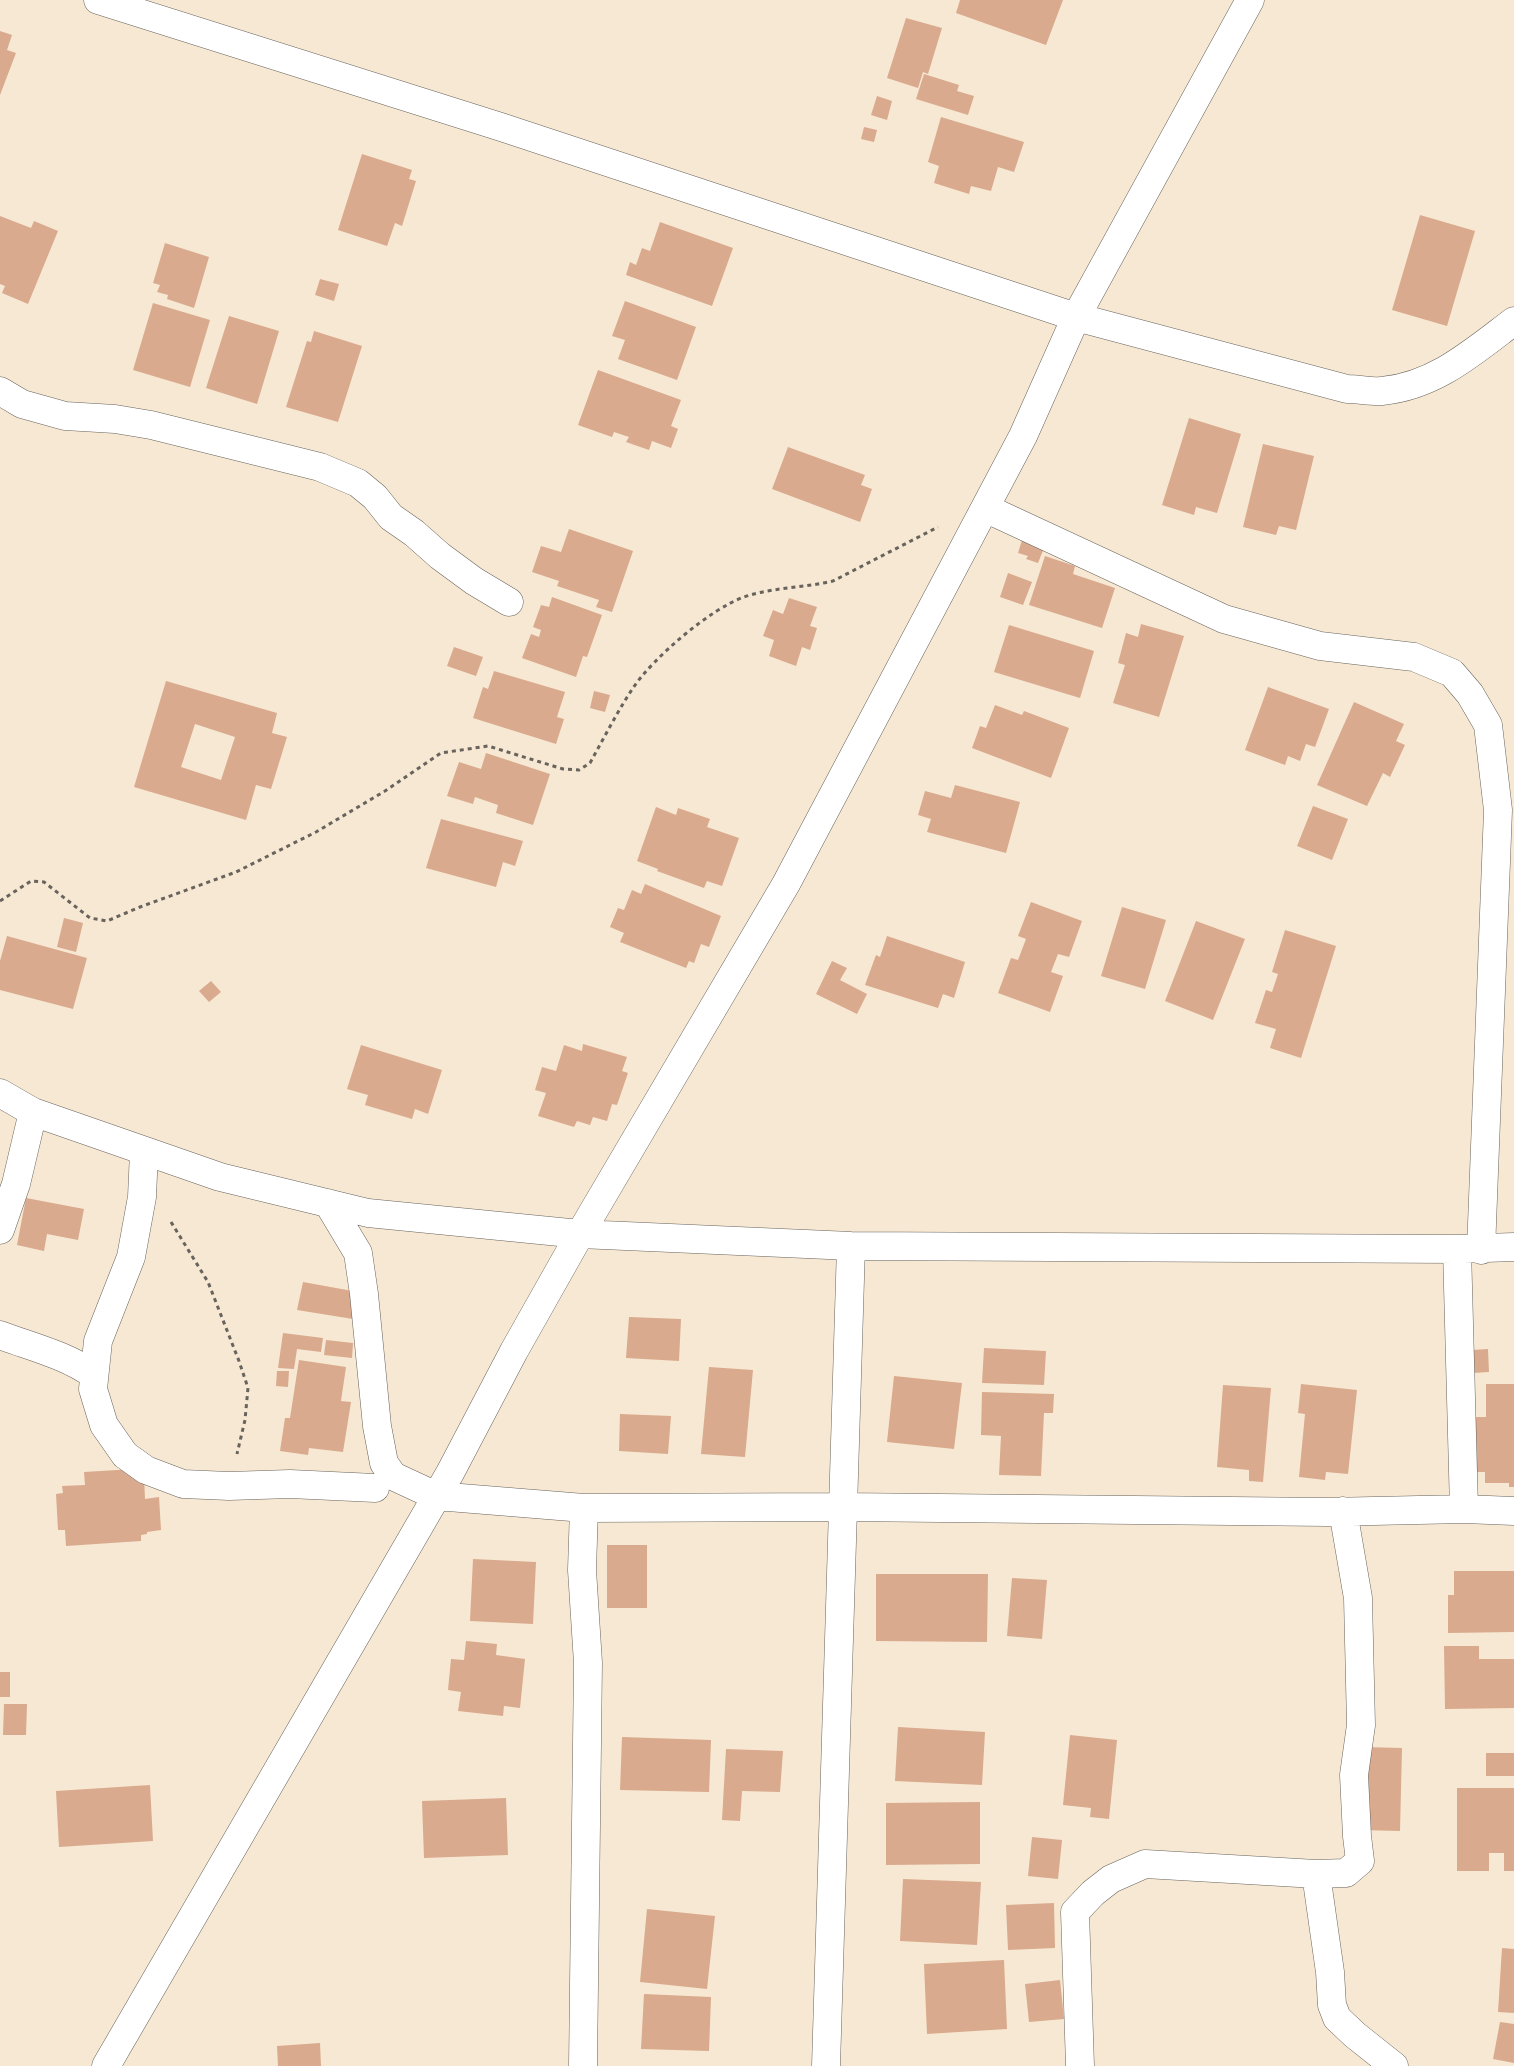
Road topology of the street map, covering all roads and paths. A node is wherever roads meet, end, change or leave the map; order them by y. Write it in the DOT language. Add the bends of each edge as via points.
graph roads {
  1 [pos="98,0"];
  2 [pos="1250,0"];
  3 [pos="1076,317"];
  4 [pos="1514,321"];
  5 [pos="0,390"];
  6 [pos="985,508"];
  7 [pos="510,602"];
  8 [pos="0,901"];
  9 [pos="0,1094"];
  10 [pos="32,1112"];
  11 [pos="144,1152"];
  12 [pos="328,1203"];
  13 [pos="170,1220"];
  14 [pos="0,1230"];
  15 [pos="580,1234"];
  16 [pos="851,1246"];
  17 [pos="1514,1247"];
  18 [pos="1469,1250"];
  19 [pos="0,1335"];
  20 [pos="94,1374"];
  21 [pos="229,1486"];
  22 [pos="375,1488"];
  23 [pos="436,1496"];
  24 [pos="843,1507"];
  25 [pos="584,1508"];
  26 [pos="1464,1510"];
  27 [pos="1343,1511"];
  28 [pos="1514,1511"];
  29 [pos="1316,1874"];
  30 [pos="106,2066"];
  31 [pos="583,2066"];
  32 [pos="826,2066"];
  33 [pos="1080,2066"];
  34 [pos="1394,2066"];
  1 -- 3 [label="street" via="510,130"];
  2 -- 3 [label="street"];
  3 -- 4 [label="street" via="1347,389 1381,391 1414,385 1436,376 1462,361"];
  3 -- 6 [label="street" via="1023,436"];
  5 -- 7 [label="street" via="22,404 66,416 151,425 320,467 358,483 376,497 391,517 440,556"];
  6 -- 8 [label="path" via="960,516 833,581 788,586 752,595 713,612 683,636 634,686 590,763 579,770 563,769 488,746 441,753 316,832 236,872 107,921 90,918 44,882 31,881"];
  6 -- 15 [label="street" via="786,884"];
  6 -- 18 [label="street" via="1224,619 1320,646 1414,658 1452,673 1470,694 1488,725 1498,810"];
  9 -- 10 [label="street"];
  10 -- 11 [label="street"];
  10 -- 14 [label="street" via="16,1184"];
  11 -- 12 [label="street" via="220,1178"];
  11 -- 20 [label="street" via="142,1197 131,1257 98,1341"];
  12 -- 15 [label="street" via="368,1213"];
  12 -- 23 [label="street" via="358,1253 376,1426 384,1463 393,1476"];
  13 -- 21 [label="path" via="208,1282 248,1388 245,1420"];
  15 -- 16 [label="street"];
  15 -- 23 [label="street"];
  16 -- 18 [label="street"];
  16 -- 24 [label="street"];
  17 -- 18 [label="street"];
  18 -- 26 [label="street"];
  19 -- 20 [label="street" via="49,1352"];
  20 -- 21 [label="street" via="93,1389 104,1425 125,1454 146,1470 183,1484"];
  21 -- 22 [label="street" via="290,1484"];
  23 -- 25 [label="street"];
  23 -- 30 [label="street"];
  24 -- 25 [label="street"];
  24 -- 27 [label="street"];
  24 -- 32 [label="street"];
  25 -- 31 [label="street" via="582,1570 588,1663"];
  26 -- 27 [label="street"];
  26 -- 28 [label="street"];
  27 -- 29 [label="street" via="1358,1598 1362,1724 1354,1775 1360,1861 1346,1873"];
  29 -- 33 [label="street" via="1145,1864 1111,1879 1093,1893 1075,1912"];
  29 -- 34 [label="street" via="1332,2004 1337,2018"];
}
